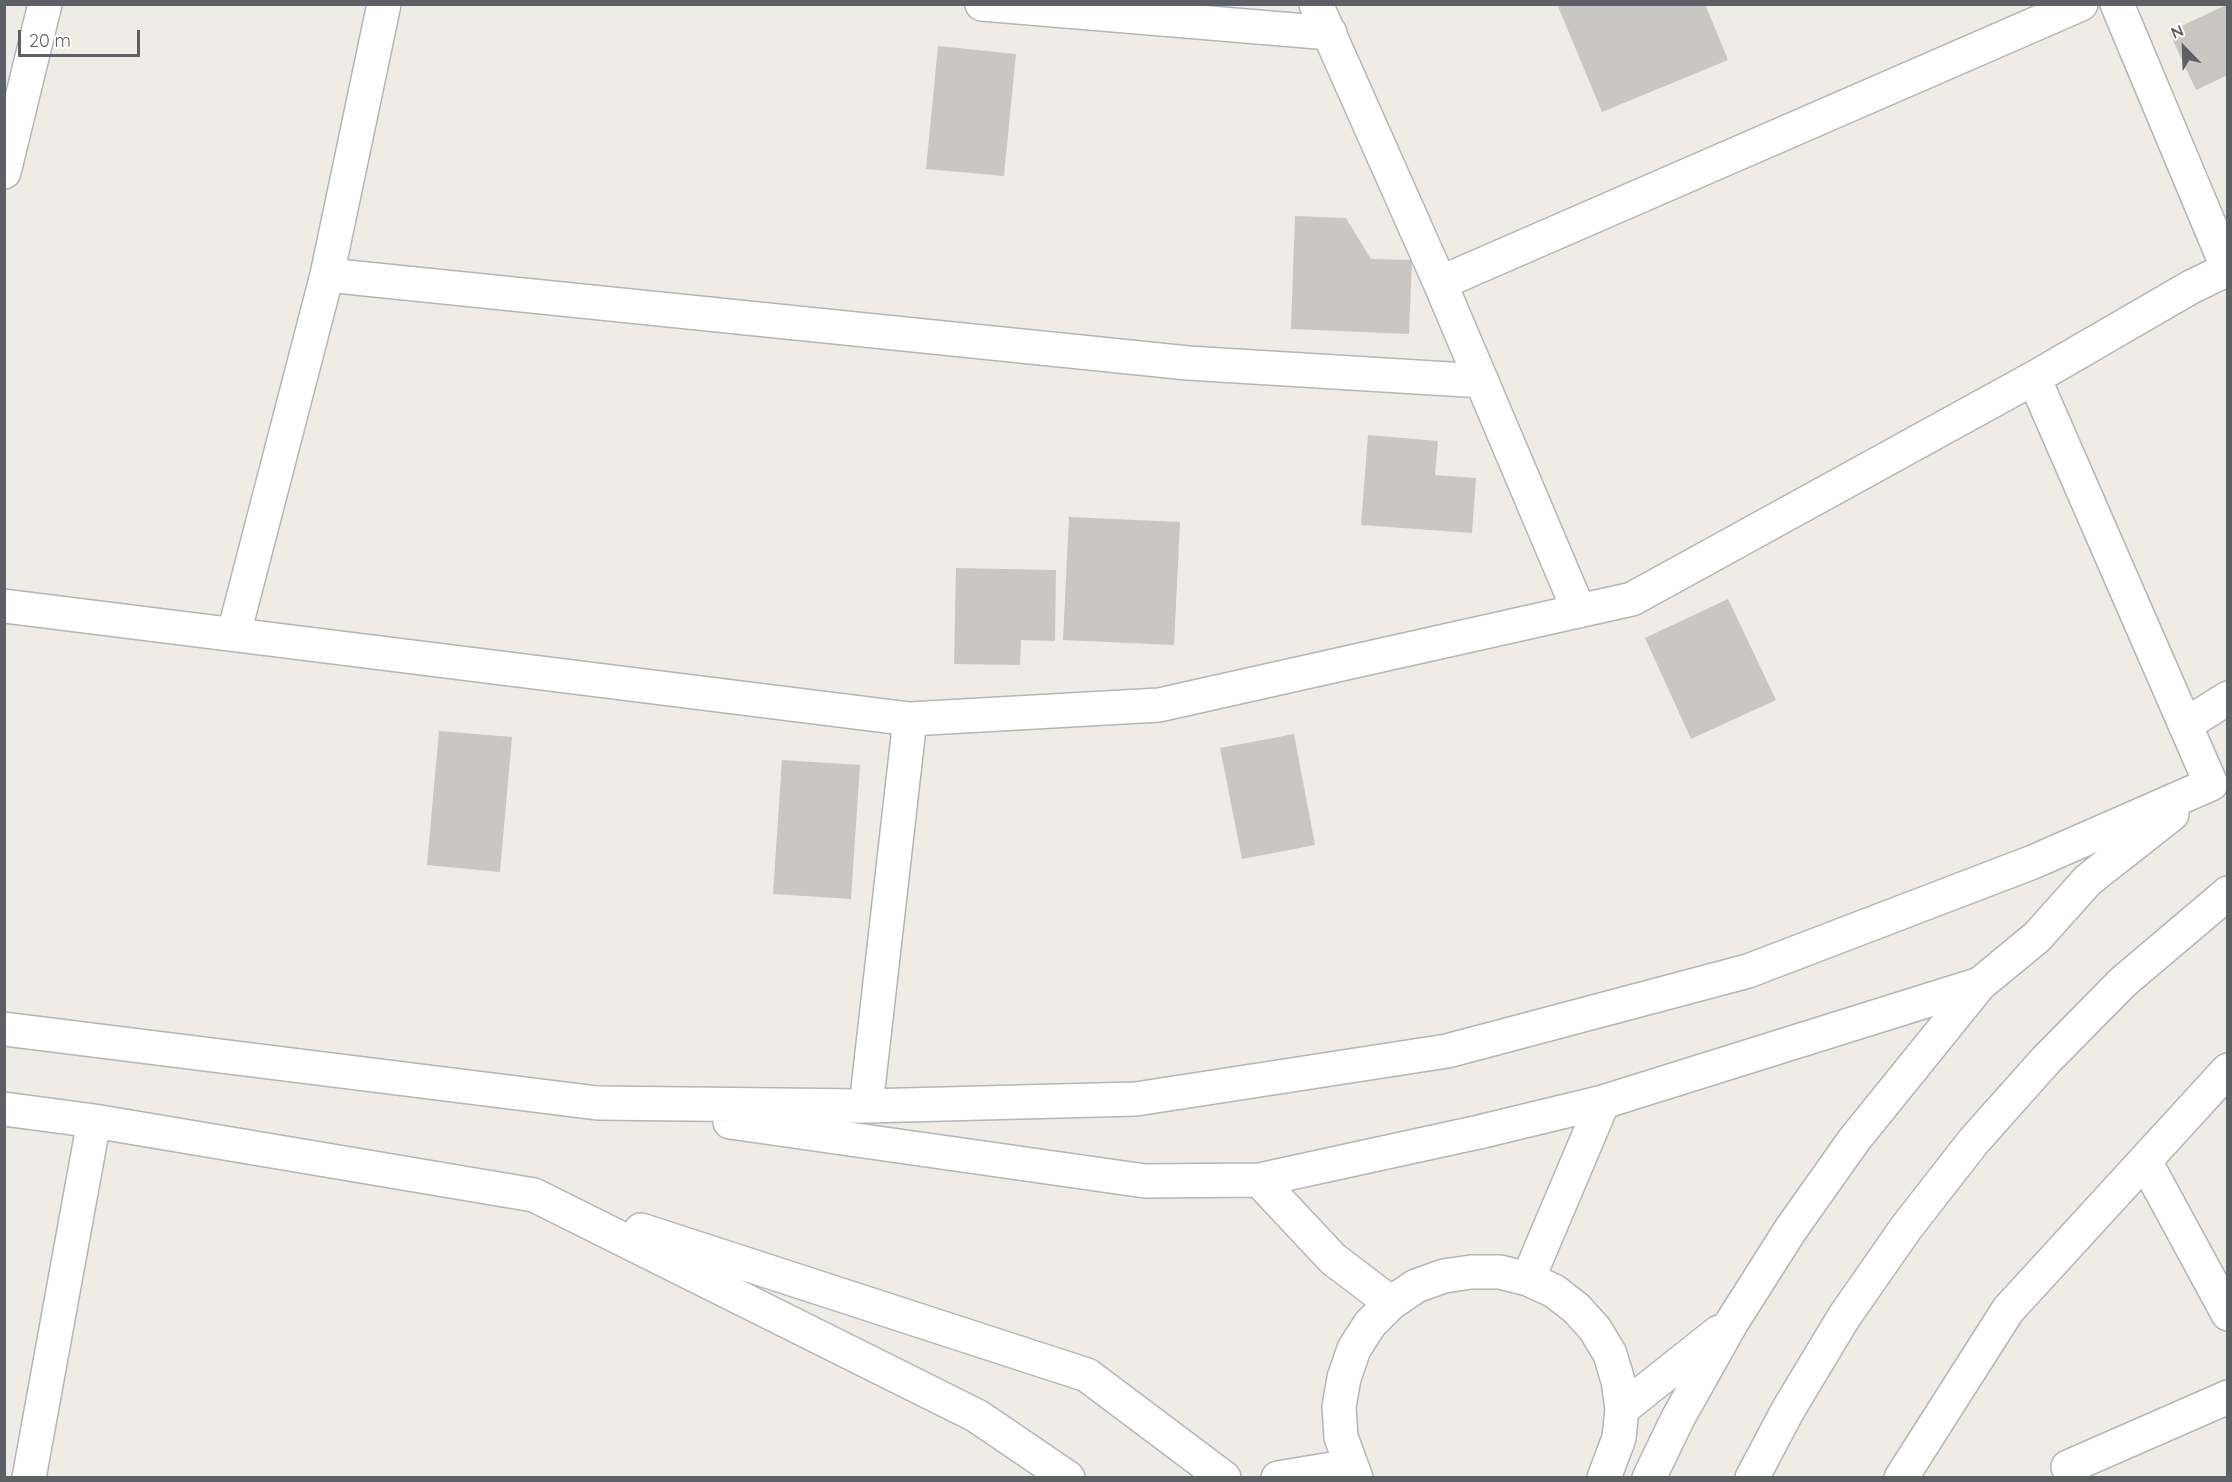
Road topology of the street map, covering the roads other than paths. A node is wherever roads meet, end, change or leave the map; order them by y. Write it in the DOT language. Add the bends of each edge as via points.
graph roads {
  1 [pos="45,4"];
  2 [pos="384,4"];
  3 [pos="982,4"];
  4 [pos="1316,4"];
  5 [pos="2081,4"];
  6 [pos="2117,4"];
  7 [pos="1330,33"];
  8 [pos="16,78"];
  9 [pos="4,172"];
  10 [pos="327,275"];
  11 [pos="1440,283"];
  12 [pos="2034,378"];
  13 [pos="1482,381"];
  14 [pos="4,606"];
  15 [pos="1579,611"];
  16 [pos="234,633"];
  17 [pos="2228,698"];
  18 [pos="910,719"];
  19 [pos="2185,725"];
  20 [pos="2219,778"];
  21 [pos="2228,893"];
  22 [pos="1980,984"];
  23 [pos="4,1029"];
  24 [pos="2228,1070"];
  25 [pos="1603,1102"];
  26 [pos="597,1104"];
  27 [pos="866,1106"];
  28 [pos="4,1109"];
  29 [pos="94,1121"];
  30 [pos="2145,1161"];
  31 [pos="1259,1180"];
  32 [pos="534,1195"];
  33 [pos="1528,1279"];
  34 [pos="2224,1301"];
  35 [pos="1391,1303"];
  36 [pos="1732,1322"];
  37 [pos="2228,1397"];
  38 [pos="1622,1409"];
  39 [pos="1353,1472"];
  40 [pos="29,1478"];
  41 [pos="1068,1478"];
  42 [pos="1224,1478"];
  43 [pos="1278,1478"];
  44 [pos="1604,1478"];
  45 [pos="1649,1478"];
  46 [pos="1752,1478"];
  47 [pos="1901,1478"];
  48 [pos="2073,1478"];
  1 -- 8 [label="street"];
  2 -- 10 [label="street"];
  3 -- 7 [label="street"];
  4 -- 7 [label="street"];
  5 -- 11 [label="street"];
  6 -- 12 [label="street" via="2228,269"];
  7 -- 11 [label="street"];
  8 -- 9 [label="street"];
  10 -- 13 [label="street" via="1188,363"];
  10 -- 16 [label="street"];
  11 -- 13 [label="street"];
  12 -- 15 [label="street" via="1632,599"];
  12 -- 19 [label="street"];
  13 -- 15 [label="street"];
  14 -- 16 [label="street"];
  15 -- 18 [label="street" via="1159,705"];
  16 -- 18 [label="street"];
  17 -- 19 [label="street"];
  18 -- 27 [label="street"];
  19 -- 20 [label="street"];
  20 -- 22 [label="street" via="2088,880 2037,937"];
  20 -- 27 [label="street" via="2033,862 1748,971 1447,1051 1136,1099"];
  21 -- 46 [label="street" via="2123,982 1973,1142 1844,1317"];
  22 -- 25 [label="street"];
  22 -- 36 [label="street" via="1854,1140"];
  23 -- 26 [label="street"];
  24 -- 30 [label="street"];
  25 -- 31 [label="street"];
  25 -- 33 [label="street"];
  26 -- 27 [label="street"];
  26 -- 31 [label="street" via="1145,1181"];
  28 -- 29 [label="street"];
  29 -- 32 [label="street"];
  29 -- 40 [label="street"];
  30 -- 34 [label="street"];
  30 -- 47 [label="street" via="2008,1310"];
  31 -- 35 [label="street" via="1333,1259"];
  32 -- 41 [label="street" via="977,1416"];
  32 -- 42 [label="street" via="1087,1375"];
  33 -- 35 [label="street" via="1500,1272 1444,1276 1416,1286"];
  33 -- 38 [label="street" via="1554,1291 1595,1329 1610,1354"];
  35 -- 39 [label="street" via="1359,1341 1344,1378 1339,1407 1341,1437"];
  36 -- 38 [label="street"];
  36 -- 45 [label="street"];
  37 -- 48 [label="street" via="2068,1467"];
  38 -- 44 [label="street" via="1619,1438"];
  39 -- 43 [label="street"];
}
